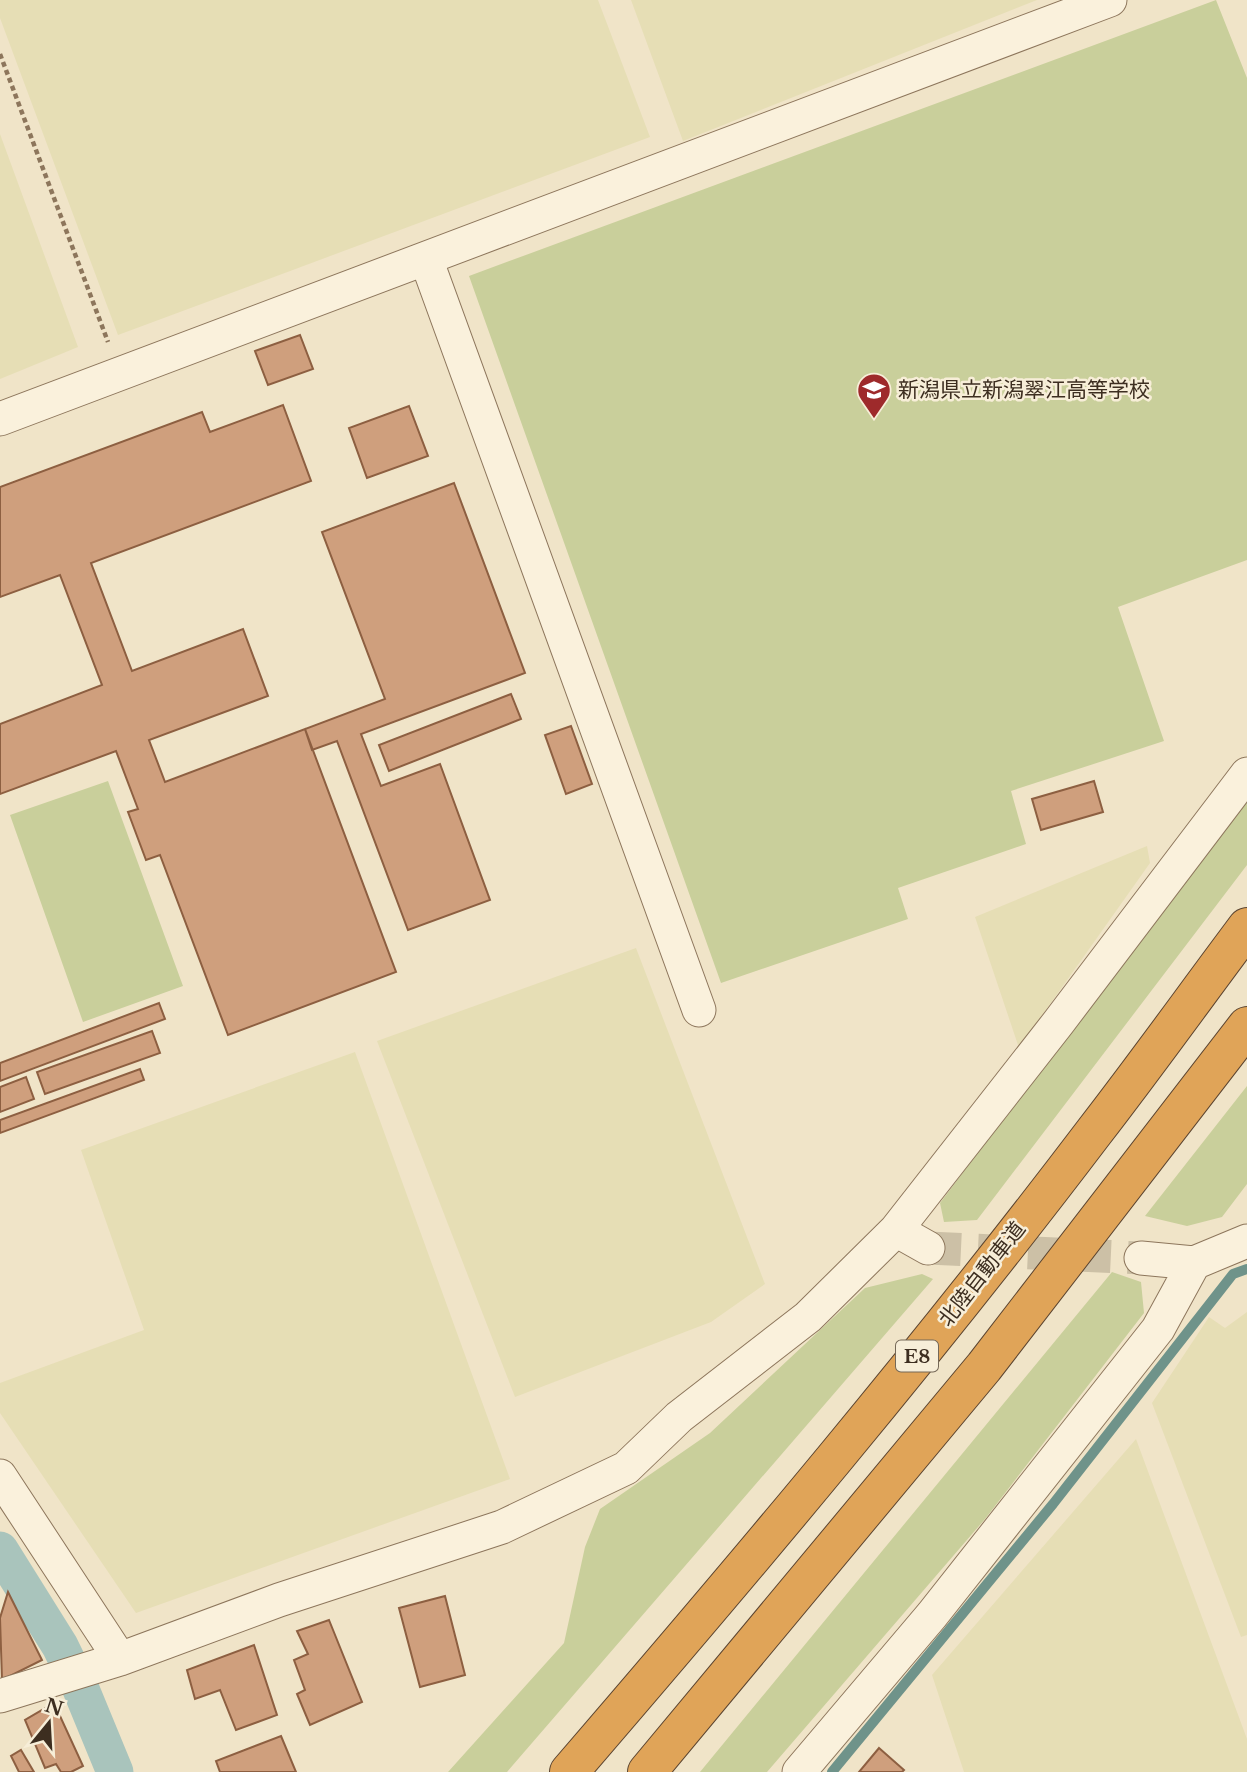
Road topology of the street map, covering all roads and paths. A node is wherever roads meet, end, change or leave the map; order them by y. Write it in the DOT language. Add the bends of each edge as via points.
graph roads {
  1 [pos="1110,0"];
  2 [pos="0,54"];
  3 [pos="426,259"];
  4 [pos="120,373"];
  5 [pos="0,419"];
  6 [pos="1247,774"];
  7 [pos="1247,927"];
  8 [pos="699,1010"];
  9 [pos="1247,1026"];
  10 [pos="895,1230"];
  11 [pos="1247,1241"];
  12 [pos="928,1248"];
  13 [pos="1141,1258"];
  14 [pos="1194,1264"];
  15 [pos="0,1476"];
  16 [pos="120,1659"];
  17 [pos="0,1696"];
  18 [pos="569,1772"];
  19 [pos="648,1772"];
  20 [pos="800,1772"];
  1 -- 3 [label="street"];
  2 -- 4 [label="path"];
  3 -- 4 [label="street"];
  3 -- 8 [label="street"];
  4 -- 5 [label="street"];
  6 -- 10 [label="street"];
  7 -- 18 [label="highway, 北陸自動車道 / E8" via="1094,1133 926,1345 744,1569"];
  9 -- 19 [label="highway" via="984,1367"];
  10 -- 12 [label="street"];
  10 -- 16 [label="street" via="808,1317 679,1417 626,1468 502,1527 279,1600"];
  11 -- 14 [label="street"];
  13 -- 14 [label="street"];
  14 -- 20 [label="street" via="1158,1329 932,1615"];
  15 -- 16 [label="street"];
  16 -- 17 [label="street"];
}
